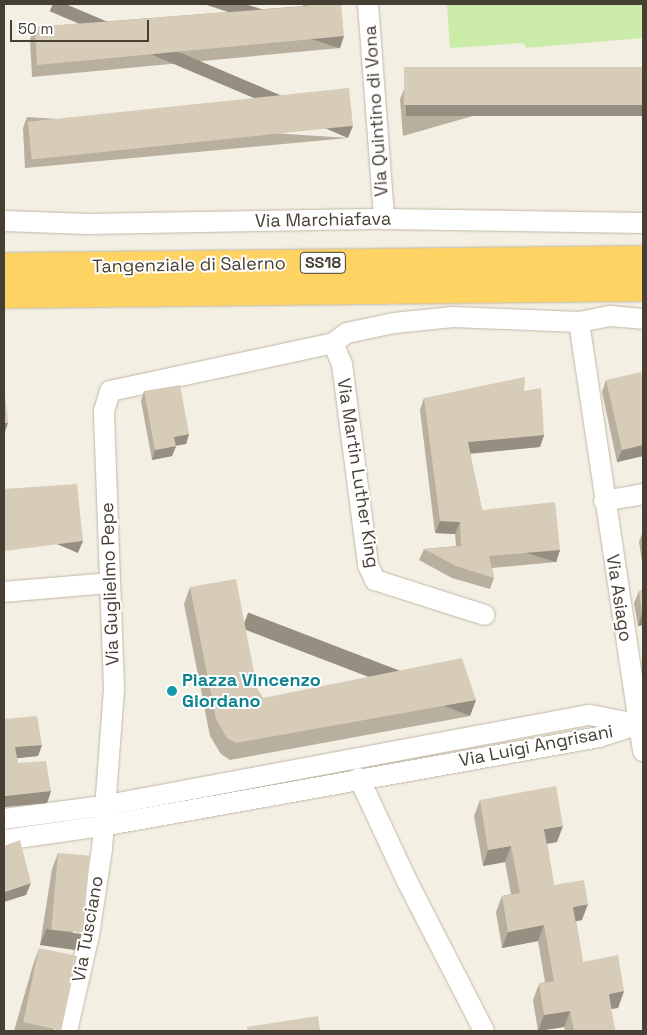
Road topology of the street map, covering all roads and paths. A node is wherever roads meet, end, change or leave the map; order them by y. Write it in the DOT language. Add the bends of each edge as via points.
graph roads {
  1 [pos="368,4"];
  2 [pos="384,219"];
  3 [pos="4,221"];
  4 [pos="643,223"];
  5 [pos="643,260"];
  6 [pos="4,267"];
  7 [pos="643,286"];
  8 [pos="4,294"];
  9 [pos="643,319"];
  10 [pos="579,322"];
  11 [pos="333,342"];
  12 [pos="643,494"];
  13 [pos="604,501"];
  14 [pos="110,583"];
  15 [pos="4,592"];
  16 [pos="485,615"];
  17 [pos="641,724"];
  18 [pos="643,751"];
  19 [pos="359,778"];
  20 [pos="102,816"];
  21 [pos="4,819"];
  22 [pos="4,840"];
  23 [pos="67,1031"];
  24 [pos="484,1031"];
  1 -- 2 [label="street, Via Quintino di Vona"];
  2 -- 3 [label="street, Via Marchiafava" via="88,224"];
  2 -- 4 [label="street, Via Marchiafava"];
  5 -- 6 [label="highway, Tangenziale di Salerno / SS18"];
  7 -- 8 [label="highway, Tangenziale di Salerno / SS18"];
  9 -- 10 [label="street" via="610,316"];
  10 -- 11 [label="street" via="453,317 367,328 347,333"];
  10 -- 13 [label="street, Via Asiago"];
  11 -- 14 [label="street, Via Guglielmo Pepe" via="110,391 104,402"];
  11 -- 16 [label="street, Via Martin Luther King" via="342,364 368,565 375,580"];
  12 -- 13 [label="street"];
  13 -- 17 [label="street, Via Asiago"];
  14 -- 15 [label="street"];
  14 -- 20 [label="street, Via Guglielmo Pepe" via="114,688"];
  17 -- 18 [label="street, Via Asiago"];
  17 -- 19 [label="street, Via Luigi Angrisani" via="599,737"];
  17 -- 20 [label="street, Via Luigi Angrisani" via="590,715"];
  19 -- 20 [label="street, Via Luigi Angrisani"];
  19 -- 24 [label="street" via="407,881"];
  20 -- 21 [label="street, Via Luigi Angrisani"];
  20 -- 22 [label="street, Via Luigi Angrisani"];
  20 -- 23 [label="street, Via Tusciano" via="89,935"];
}
